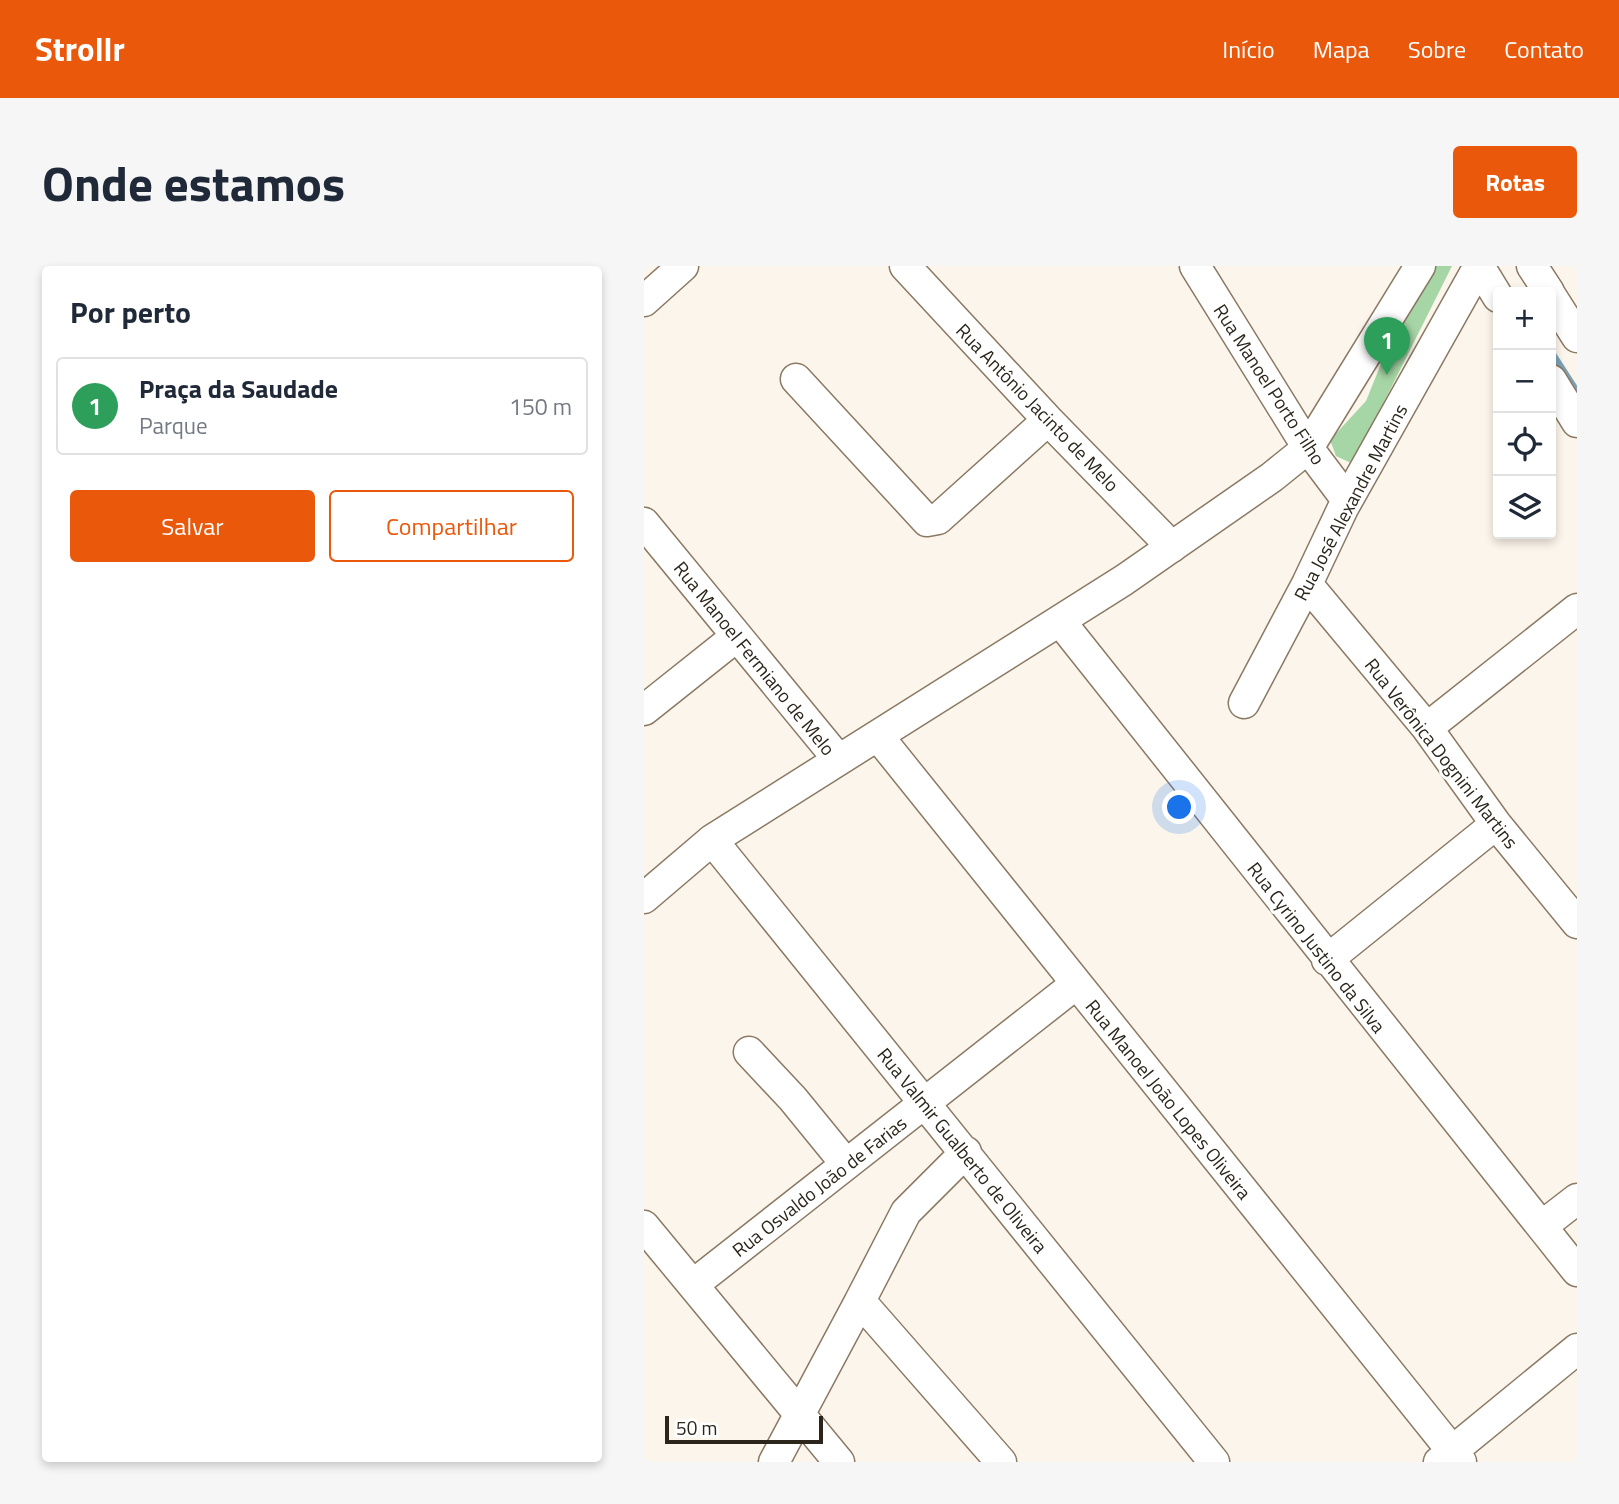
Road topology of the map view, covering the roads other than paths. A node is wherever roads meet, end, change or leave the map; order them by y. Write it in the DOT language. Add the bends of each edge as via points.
graph roads {
  1 [pos="683,266"];
  2 [pos="905,266"];
  3 [pos="1195,266"];
  4 [pos="1420,266"];
  5 [pos="1479,266"];
  6 [pos="1532,266"];
  7 [pos="1546,287"];
  8 [pos="1493,289"];
  9 [pos="644,301"];
  10 [pos="1556,304"];
  11 [pos="1577,337"];
  12 [pos="796,379"];
  13 [pos="1556,388"];
  14 [pos="1048,420"];
  15 [pos="1577,422"];
  16 [pos="1308,447"];
  17 [pos="1347,500"];
  18 [pos="644,523"];
  19 [pos="1172,547"];
  20 [pos="1307,584"];
  21 [pos="1577,608"];
  22 [pos="1060,621"];
  23 [pos="737,636"];
  24 [pos="1244,703"];
  25 [pos="644,710"];
  26 [pos="1427,728"];
  27 [pos="878,736"];
  28 [pos="838,759"];
  29 [pos="1496,824"];
  30 [pos="712,839"];
  31 [pos="644,898"];
  32 [pos="1577,923"];
  33 [pos="1327,960"];
  34 [pos="1076,984"];
  35 [pos="749,1052"];
  36 [pos="925,1102"];
  37 [pos="966,1152"];
  38 [pos="846,1164"];
  39 [pos="1577,1199"];
  40 [pos="644,1226"];
  41 [pos="1542,1226"];
  42 [pos="1577,1271"];
  43 [pos="694,1284"];
  44 [pos="860,1301"];
  45 [pos="1577,1349"];
  46 [pos="800,1410"];
  47 [pos="1451,1459"];
  48 [pos="774,1462"];
  49 [pos="839,1462"];
  50 [pos="1000,1462"];
  51 [pos="1214,1462"];
  1 -- 9 [label="street"];
  2 -- 14 [label="street, Rua Antônio Jacinto de Melo"];
  3 -- 16 [label="street, Rua Manoel Porto Filho"];
  4 -- 16 [label="street"];
  5 -- 8 [label="street"];
  5 -- 17 [label="street, Rua José Alexandre Martins"];
  6 -- 7 [label="street"];
  10 -- 11 [label="street"];
  12 -- 14 [label="street" via="928,521 938,519"];
  13 -- 15 [label="street"];
  14 -- 19 [label="street, Rua Antônio Jacinto de Melo"];
  16 -- 17 [label="street, Rua Manoel Porto Filho"];
  16 -- 19 [label="street"];
  17 -- 20 [label="street, Rua José Alexandre Martins"];
  18 -- 23 [label="street, Rua Manoel Fermiano de Melo"];
  19 -- 22 [label="street"];
  20 -- 24 [label="street, Rua José Alexandre Martins"];
  20 -- 26 [label="street, Rua Verônica Dognini Martins"];
  21 -- 26 [label="street"];
  22 -- 27 [label="street"];
  22 -- 33 [label="street, Rua Cyrino Justino da Silva"];
  23 -- 25 [label="street"];
  23 -- 28 [label="street, Rua Manoel Fermiano de Melo"];
  26 -- 29 [label="street, Rua Verônica Dognini Martins"];
  27 -- 28 [label="street"];
  27 -- 34 [label="street, Rua Manoel João Lopes Oliveira"];
  28 -- 30 [label="street"];
  29 -- 32 [label="street, Rua Verônica Dognini Martins"];
  29 -- 33 [label="street"];
  30 -- 31 [label="street"];
  30 -- 36 [label="street, Rua Valmir Gualberto de Oliveira"];
  33 -- 41 [label="street, Rua Cyrino Justino da Silva"];
  34 -- 36 [label="street, Rua Osvaldo João de Farias"];
  34 -- 47 [label="street, Rua Manoel João Lopes Oliveira"];
  35 -- 38 [label="street"];
  36 -- 37 [label="street, Rua Valmir Gualberto de Oliveira"];
  36 -- 38 [label="street, Rua Osvaldo João de Farias"];
  37 -- 44 [label="street" via="906,1212"];
  37 -- 51 [label="street, Rua Valmir Gualberto de Oliveira"];
  38 -- 43 [label="street, Rua Osvaldo João de Farias"];
  39 -- 41 [label="street"];
  40 -- 43 [label="street"];
  41 -- 42 [label="street, Rua Cyrino Justino da Silva"];
  43 -- 46 [label="street"];
  44 -- 46 [label="street"];
  44 -- 50 [label="street"];
  45 -- 47 [label="street"];
  46 -- 48 [label="street"];
  46 -- 49 [label="street"];
}
